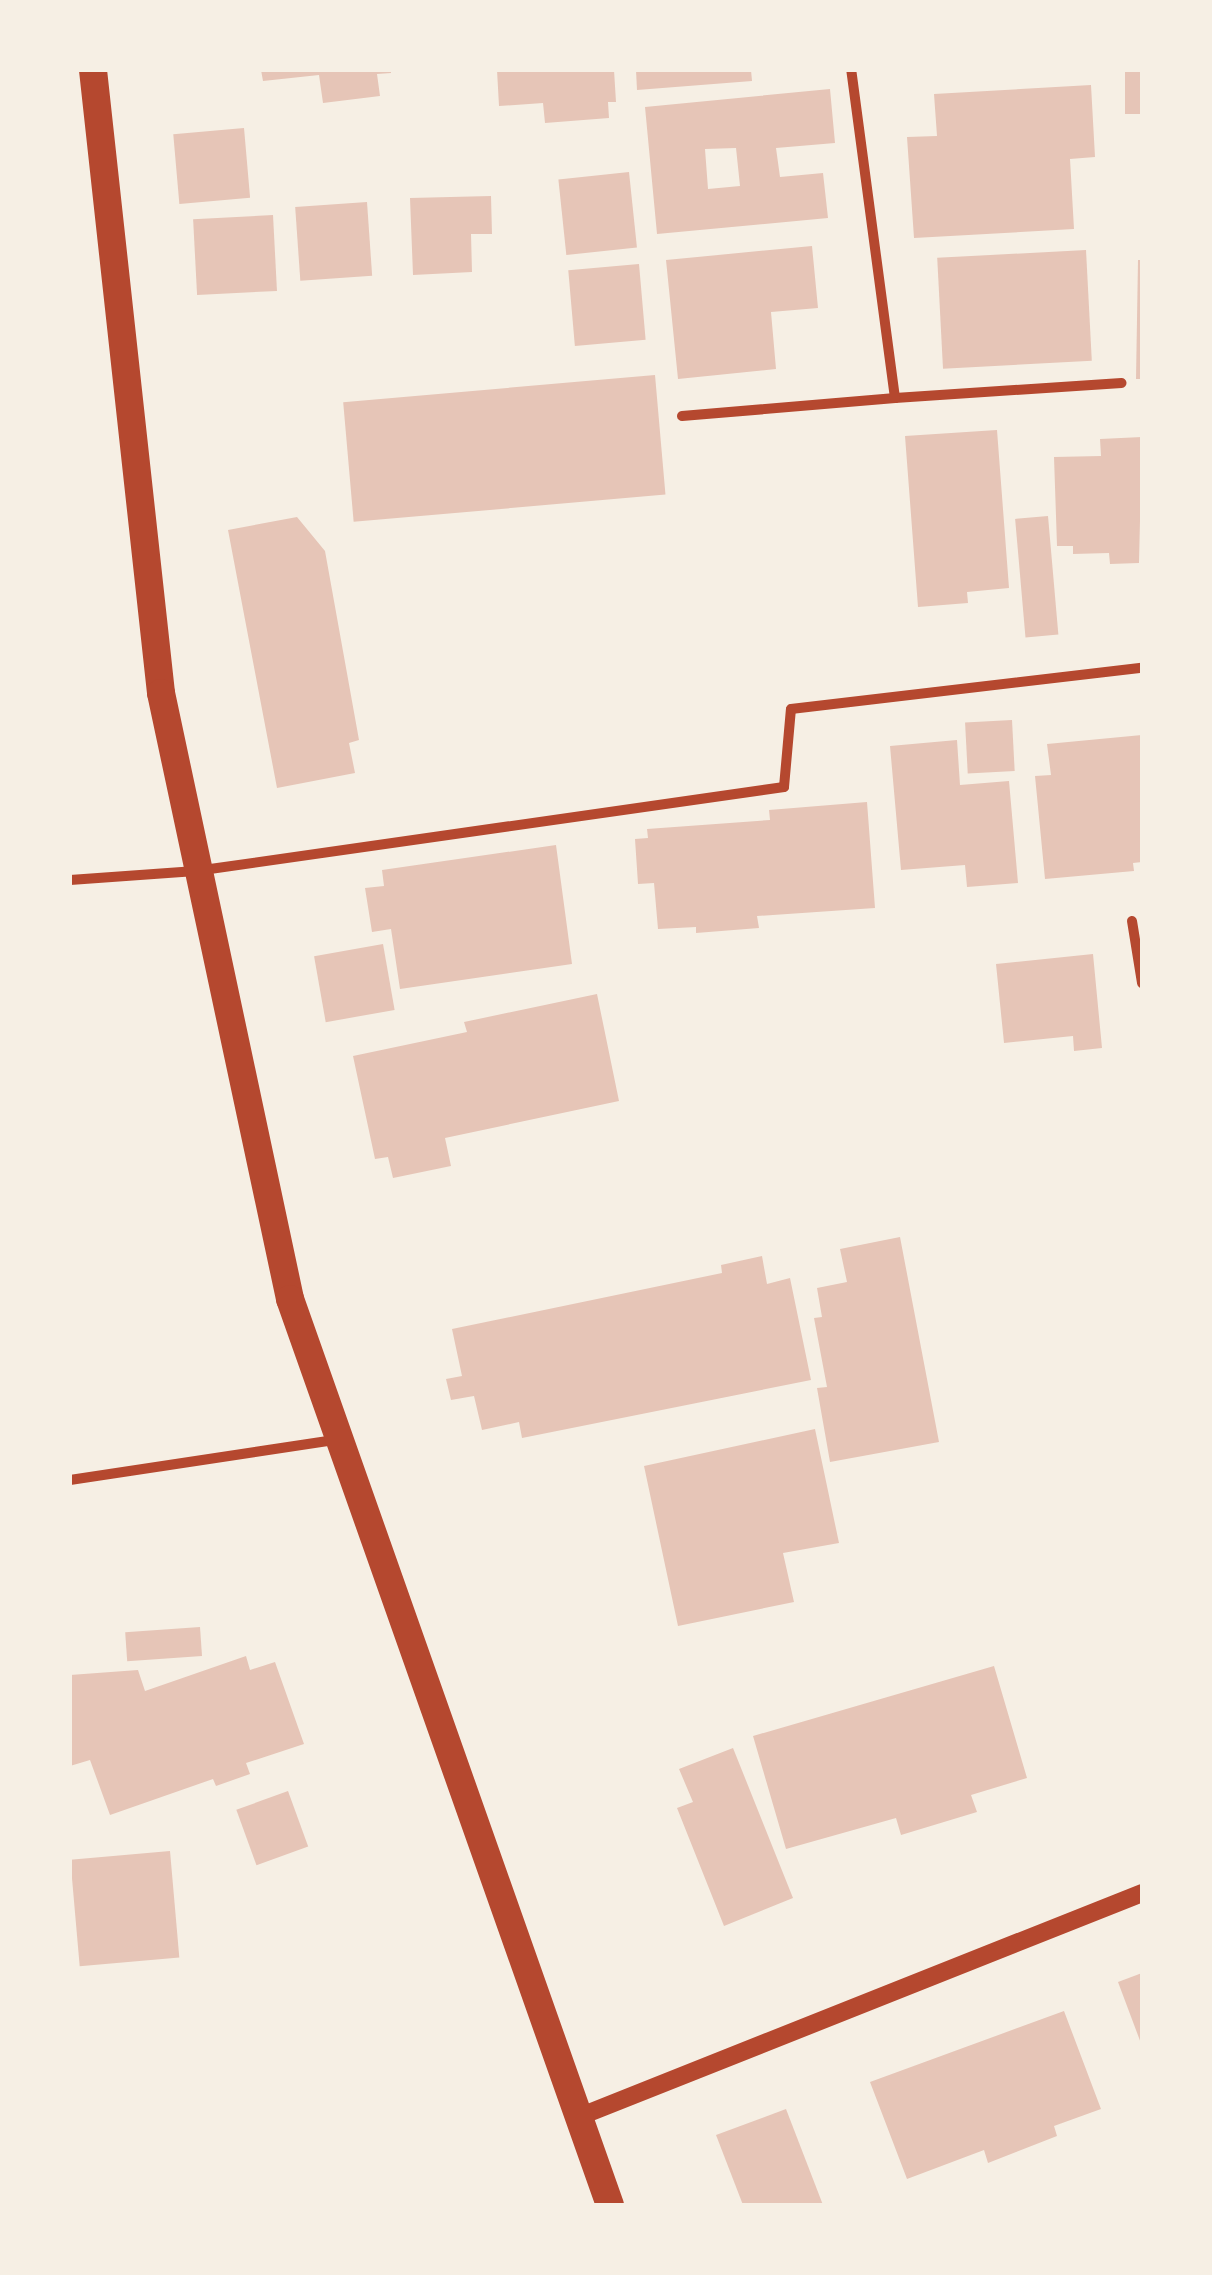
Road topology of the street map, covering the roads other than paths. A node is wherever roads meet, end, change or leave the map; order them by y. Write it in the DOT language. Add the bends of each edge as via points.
graph roads {
  1 [pos="93,70"];
  2 [pos="850,70"];
  3 [pos="1122,383"];
  4 [pos="894,398"];
  5 [pos="682,416"];
  6 [pos="1142,668"];
  7 [pos="196,871"];
  8 [pos="70,880"];
  9 [pos="1132,921"];
  10 [pos="1142,982"];
  11 [pos="340,1440"];
  12 [pos="70,1480"];
  13 [pos="1142,1893"];
  14 [pos="576,2118"];
  15 [pos="610,2205"];
  1 -- 7 [label="highway" via="161,693"];
  2 -- 4 [label="street"];
  3 -- 4 [label="street"];
  4 -- 5 [label="street"];
  6 -- 7 [label="street" via="791,708 784,786"];
  7 -- 8 [label="street"];
  7 -- 11 [label="highway" via="290,1300"];
  9 -- 10 [label="street"];
  11 -- 12 [label="street"];
  11 -- 14 [label="highway"];
  13 -- 14 [label="street"];
  14 -- 15 [label="highway"];
}
